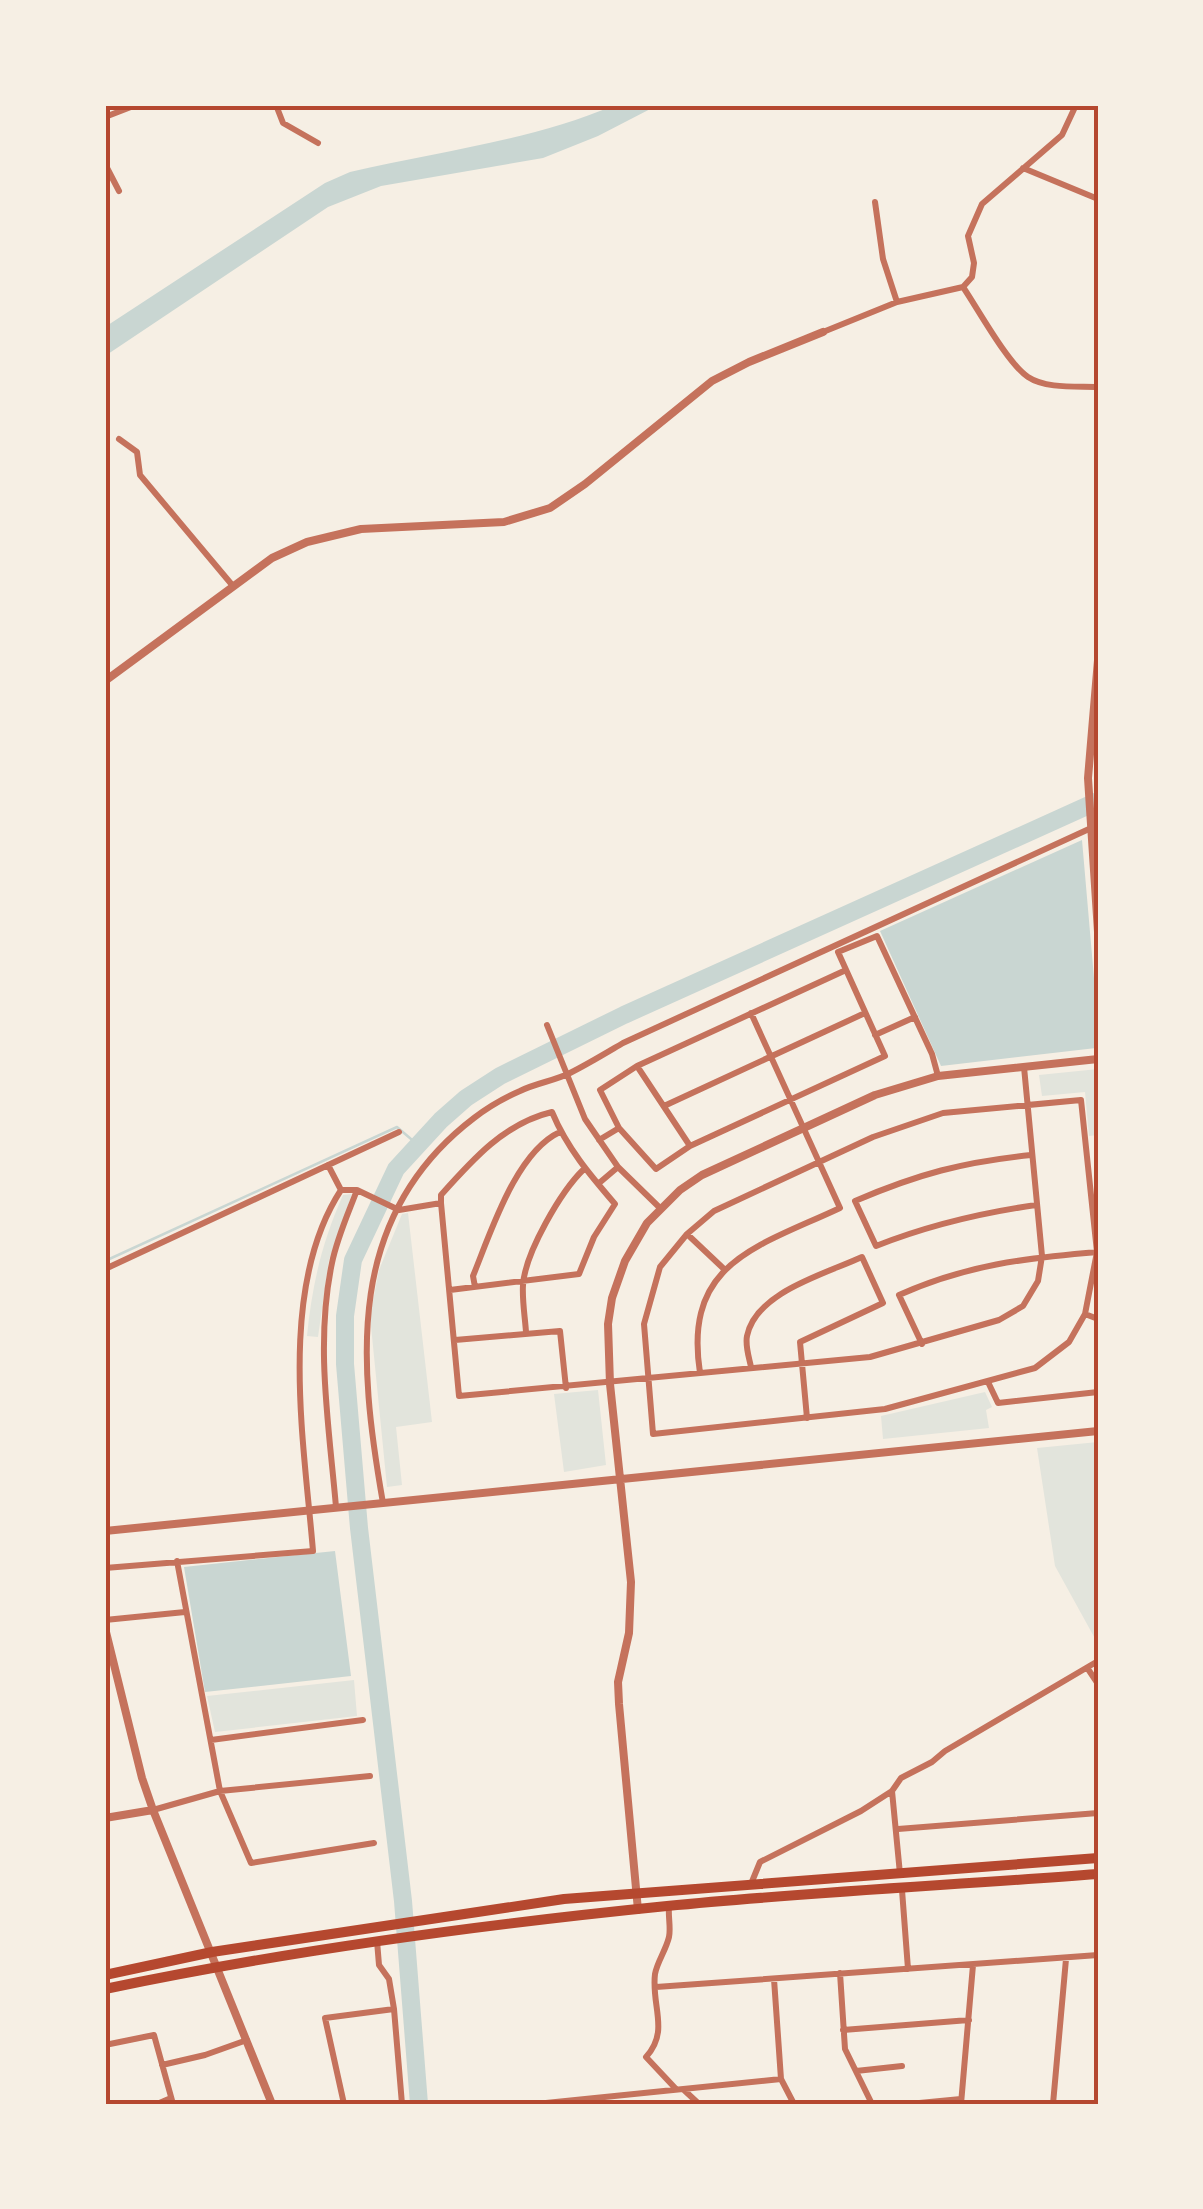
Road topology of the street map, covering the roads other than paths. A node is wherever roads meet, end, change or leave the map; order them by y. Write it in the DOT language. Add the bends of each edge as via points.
graph roads {
  1 [pos="136,105"];
  2 [pos="276,105"];
  3 [pos="1076,105"];
  4 [pos="105,118"];
  5 [pos="318,143"];
  6 [pos="105,164"];
  7 [pos="1023,168"];
  8 [pos="119,191"];
  9 [pos="1098,199"];
  10 [pos="875,202"];
  11 [pos="962,287"];
  12 [pos="898,302"];
  13 [pos="822,332"];
  14 [pos="1098,387"];
  15 [pos="118,439"];
  16 [pos="233,586"];
  17 [pos="1098,660"];
  18 [pos="105,681"];
  19 [pos="1089,829"];
  20 [pos="1098,932"];
  21 [pos="846,970"];
  22 [pos="751,1013"];
  23 [pos="865,1013"];
  24 [pos="914,1017"];
  25 [pos="547,1024"];
  26 [pos="875,1035"];
  27 [pos="770,1056"];
  28 [pos="1098,1058"];
  29 [pos="636,1066"];
  30 [pos="1024,1067"];
  31 [pos="567,1074"];
  32 [pos="938,1076"];
  33 [pos="790,1098"];
  34 [pos="1026,1103"];
  35 [pos="664,1106"];
  36 [pos="619,1128"];
  37 [pos="803,1129"];
  38 [pos="398,1132"];
  39 [pos="560,1132"];
  40 [pos="599,1140"];
  41 [pos="690,1146"];
  42 [pos="1031,1154"];
  43 [pos="819,1161"];
  44 [pos="328,1165"];
  45 [pos="584,1168"];
  46 [pos="618,1168"];
  47 [pos="598,1184"];
  48 [pos="341,1190"];
  49 [pos="358,1190"];
  50 [pos="442,1203"];
  51 [pos="1036,1205"];
  52 [pos="660,1208"];
  53 [pos="398,1210"];
  54 [pos="687,1234"];
  55 [pos="1098,1252"];
  56 [pos="1042,1256"];
  57 [pos="724,1269"];
  58 [pos="105,1270"];
  59 [pos="523,1282"];
  60 [pos="474,1287"];
  61 [pos="450,1290"];
  62 [pos="1085,1314"];
  63 [pos="1098,1319"];
  64 [pos="526,1332"];
  65 [pos="455,1340"];
  66 [pos="922,1344"];
  67 [pos="802,1364"];
  68 [pos="751,1367"];
  69 [pos="700,1373"];
  70 [pos="647,1380"];
  71 [pos="988,1382"];
  72 [pos="610,1384"];
  73 [pos="566,1388"];
  74 [pos="1098,1392"];
  75 [pos="807,1418"];
  76 [pos="1098,1431"];
  77 [pos="620,1480"];
  78 [pos="380,1503"];
  79 [pos="338,1507"];
  80 [pos="309,1510"];
  81 [pos="105,1530"];
  82 [pos="177,1561"];
  83 [pos="105,1568"];
  84 [pos="186,1612"];
  85 [pos="105,1620"];
  86 [pos="105,1628"];
  87 [pos="1098,1661"];
  88 [pos="1088,1668"];
  89 [pos="1098,1684"];
  90 [pos="363,1720"];
  91 [pos="211,1740"];
  92 [pos="370,1776"];
  93 [pos="892,1790"];
  94 [pos="220,1792"];
  95 [pos="153,1810"];
  96 [pos="1098,1812"];
  97 [pos="105,1818"];
  98 [pos="898,1829"];
  99 [pos="374,1843"];
  100 [pos="1098,1858"];
  101 [pos="900,1874"];
  102 [pos="1098,1874"];
  103 [pos="751,1884"];
  104 [pos="902,1890"];
  105 [pos="636,1892"];
  106 [pos="669,1906"];
  107 [pos="638,1910"];
  108 [pos="381,1939"];
  109 [pos="212,1952"];
  110 [pos="1098,1954"];
  111 [pos="1066,1960"];
  112 [pos="218,1966"];
  113 [pos="974,1966"];
  114 [pos="908,1969"];
  115 [pos="840,1973"];
  116 [pos="105,1975"];
  117 [pos="774,1979"];
  118 [pos="656,1987"];
  119 [pos="105,1989"];
  120 [pos="394,2009"];
  121 [pos="969,2020"];
  122 [pos="843,2030"];
  123 [pos="248,2039"];
  124 [pos="105,2044"];
  125 [pos="162,2065"];
  126 [pos="902,2066"];
  127 [pos="856,2072"];
  128 [pos="781,2078"];
  129 [pos="680,2089"];
  130 [pos="172,2101"];
  131 [pos="961,2101"];
  132 [pos="570,2102"];
  133 [pos="157,2104"];
  134 [pos="272,2104"];
  135 [pos="344,2104"];
  136 [pos="402,2104"];
  137 [pos="536,2104"];
  138 [pos="699,2104"];
  139 [pos="794,2104"];
  140 [pos="872,2104"];
  141 [pos="910,2104"];
  142 [pos="1054,2104"];
  1 -- 4 [label="street"];
  2 -- 5 [label="street" via="283,122"];
  3 -- 7 [label="street" via="1062,134"];
  6 -- 8 [label="street"];
  7 -- 9 [label="street"];
  7 -- 11 [label="street" via="973,219 972,277"];
  10 -- 12 [label="street"];
  11 -- 12 [label="street"];
  11 -- 14 [label="street" via="1029,378"];
  12 -- 13 [label="street"];
  13 -- 16 [label="street" via="712,381 550,508 504,522 332,535 272,558"];
  15 -- 16 [label="street" via="137,452 140,475"];
  16 -- 18 [label="street"];
  17 -- 19 [label="street"];
  19 -- 20 [label="street"];
  19 -- 31 [label="street"];
  21 -- 22 [label="street"];
  21 -- 23 [label="street"];
  21 -- 24 [label="street" via="838,952 878,936"];
  22 -- 27 [label="street"];
  22 -- 29 [label="street"];
  23 -- 26 [label="street"];
  23 -- 27 [label="street"];
  24 -- 26 [label="street"];
  24 -- 32 [label="street"];
  25 -- 31 [label="street"];
  26 -- 33 [label="street" via="885,1056"];
  27 -- 33 [label="street"];
  27 -- 35 [label="street"];
  28 -- 30 [label="street"];
  29 -- 35 [label="street"];
  29 -- 36 [label="street" via="600,1090"];
  30 -- 32 [label="street"];
  30 -- 34 [label="street"];
  31 -- 40 [label="street"];
  31 -- 53 [label="street" via="519,1091 475,1118 413,1181"];
  32 -- 37 [label="street" via="875,1095"];
  33 -- 37 [label="street"];
  33 -- 41 [label="street"];
  34 -- 42 [label="street"];
  34 -- 43 [label="street" via="943,1113"];
  34 -- 55 [label="street" via="1081,1100"];
  35 -- 41 [label="street"];
  36 -- 40 [label="street"];
  36 -- 41 [label="street" via="656,1169"];
  37 -- 43 [label="street"];
  37 -- 52 [label="street" via="702,1175"];
  38 -- 44 [label="street"];
  39 -- 45 [label="street"];
  39 -- 50 [label="street" via="552,1112 528,1118 478,1153"];
  39 -- 60 [label="street" via="542,1140 502,1204"];
  40 -- 46 [label="street"];
  42 -- 51 [label="street"];
  42 -- 51 [label="street" via="969,1161 855,1201 876,1246 976,1213"];
  43 -- 54 [label="street" via="714,1212"];
  43 -- 57 [label="street" via="840,1208"];
  44 -- 48 [label="street"];
  44 -- 58 [label="street"];
  45 -- 47 [label="street"];
  45 -- 59 [label="street" via="545,1223"];
  46 -- 47 [label="street"];
  46 -- 52 [label="street"];
  47 -- 59 [label="street" via="615,1204 579,1274"];
  48 -- 49 [label="street"];
  48 -- 80 [label="street" via="318,1240 300,1344"];
  49 -- 53 [label="street"];
  49 -- 79 [label="street" via="332,1261 322,1349"];
  50 -- 53 [label="street"];
  50 -- 61 [label="street"];
  51 -- 56 [label="street"];
  52 -- 72 [label="street" via="635,1242 612,1298"];
  53 -- 78 [label="street" via="370,1284 366,1318"];
  54 -- 57 [label="street"];
  54 -- 70 [label="street" via="660,1267 644,1324"];
  55 -- 56 [label="street"];
  55 -- 62 [label="street"];
  56 -- 66 [label="street" via="1023,1306"];
  56 -- 66 [label="street" via="977,1266 900,1295"];
  57 -- 69 [label="street" via="700,1310"];
  59 -- 60 [label="street"];
  59 -- 64 [label="street"];
  60 -- 61 [label="street"];
  61 -- 65 [label="street"];
  62 -- 63 [label="street"];
  62 -- 71 [label="street" via="1069,1342 1035,1368"];
  64 -- 65 [label="street"];
  64 -- 73 [label="street" via="560,1331"];
  65 -- 73 [label="street" via="460,1396"];
  66 -- 67 [label="street"];
  67 -- 68 [label="street"];
  67 -- 68 [label="street" via="800,1342 882,1303 862,1257 770,1300 753,1316 746,1340"];
  67 -- 75 [label="street"];
  68 -- 69 [label="street"];
  69 -- 70 [label="street"];
  70 -- 72 [label="street"];
  70 -- 75 [label="street" via="653,1434"];
  71 -- 74 [label="street" via="998,1403"];
  71 -- 75 [label="street" via="885,1410"];
  72 -- 73 [label="street"];
  72 -- 77 [label="street"];
  76 -- 77 [label="street"];
  77 -- 78 [label="street"];
  77 -- 105 [label="street" via="632,1607 618,1682"];
  78 -- 79 [label="street"];
  79 -- 80 [label="street"];
  80 -- 81 [label="street"];
  80 -- 82 [label="street" via="312,1552"];
  82 -- 83 [label="street"];
  82 -- 84 [label="street"];
  84 -- 85 [label="street"];
  84 -- 91 [label="street"];
  86 -- 95 [label="street"];
  87 -- 88 [label="street"];
  88 -- 89 [label="street"];
  88 -- 93 [label="street" via="901,1778"];
  90 -- 91 [label="street"];
  91 -- 94 [label="street"];
  92 -- 94 [label="street"];
  93 -- 98 [label="street"];
  93 -- 103 [label="street" via="760,1862"];
  94 -- 95 [label="street"];
  94 -- 99 [label="street" via="251,1863"];
  95 -- 97 [label="street"];
  95 -- 109 [label="street"];
  96 -- 98 [label="street"];
  98 -- 101 [label="street"];
  100 -- 101 [label="highway"];
  101 -- 103 [label="highway"];
  102 -- 104 [label="highway"];
  103 -- 105 [label="highway"];
  104 -- 106 [label="highway"];
  104 -- 114 [label="street"];
  105 -- 107 [label="street"];
  105 -- 109 [label="highway"];
  106 -- 107 [label="highway"];
  106 -- 118 [label="street" via="671,1934"];
  107 -- 108 [label="highway"];
  108 -- 112 [label="highway"];
  108 -- 120 [label="street" via="379,1964 390,1979"];
  109 -- 112 [label="street"];
  109 -- 116 [label="highway"];
  110 -- 111 [label="street"];
  111 -- 113 [label="street"];
  111 -- 142 [label="street"];
  112 -- 119 [label="highway"];
  112 -- 123 [label="street"];
  113 -- 114 [label="street"];
  113 -- 121 [label="street"];
  114 -- 115 [label="street"];
  115 -- 117 [label="street"];
  115 -- 122 [label="street"];
  117 -- 118 [label="street"];
  117 -- 128 [label="street"];
  118 -- 129 [label="street" via="660,2033 646,2057"];
  120 -- 135 [label="street" via="324,2018"];
  120 -- 136 [label="street"];
  121 -- 122 [label="street"];
  121 -- 131 [label="street"];
  122 -- 127 [label="street"];
  123 -- 125 [label="street"];
  123 -- 134 [label="street"];
  124 -- 125 [label="street" via="154,2034"];
  125 -- 130 [label="street"];
  126 -- 127 [label="street"];
  127 -- 140 [label="street"];
  128 -- 129 [label="street"];
  128 -- 139 [label="street"];
  129 -- 132 [label="street"];
  129 -- 138 [label="street"];
  130 -- 133 [label="street"];
  131 -- 141 [label="street"];
  132 -- 137 [label="street"];
}
